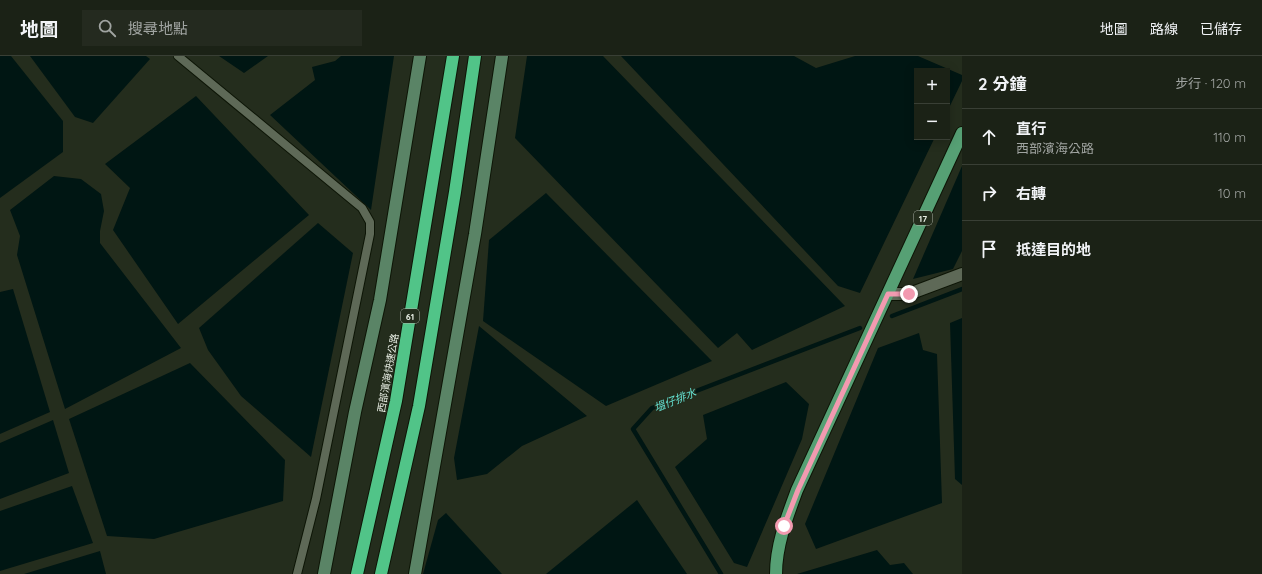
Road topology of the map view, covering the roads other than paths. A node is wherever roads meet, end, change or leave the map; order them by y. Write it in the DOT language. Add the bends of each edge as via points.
graph roads {
  1 [pos="178,56"];
  2 [pos="420,56"];
  3 [pos="453,56"];
  4 [pos="474,56"];
  5 [pos="502,56"];
  6 [pos="962,133"];
  7 [pos="962,274"];
  8 [pos="888,294"];
  9 [pos="297,574"];
  10 [pos="324,574"];
  11 [pos="357,574"];
  12 [pos="381,574"];
  13 [pos="415,574"];
  14 [pos="776,574"];
  1 -- 9 [label="lane" via="362,208 370,222 370,234 316,499"];
  2 -- 10 [label="street" via="380,300 355,412"];
  3 -- 11 [label="highway, 西部濱海快速公路 / 61" via="396,401"];
  4 -- 12 [label="highway, 61" via="455,192 419,406"];
  5 -- 13 [label="street" via="475,234"];
  6 -- 8 [label="main road, 17"];
  7 -- 8 [label="street" via="909,294"];
  8 -- 14 [label="main road, 17" via="798,490 782,533 776,559"];
}
